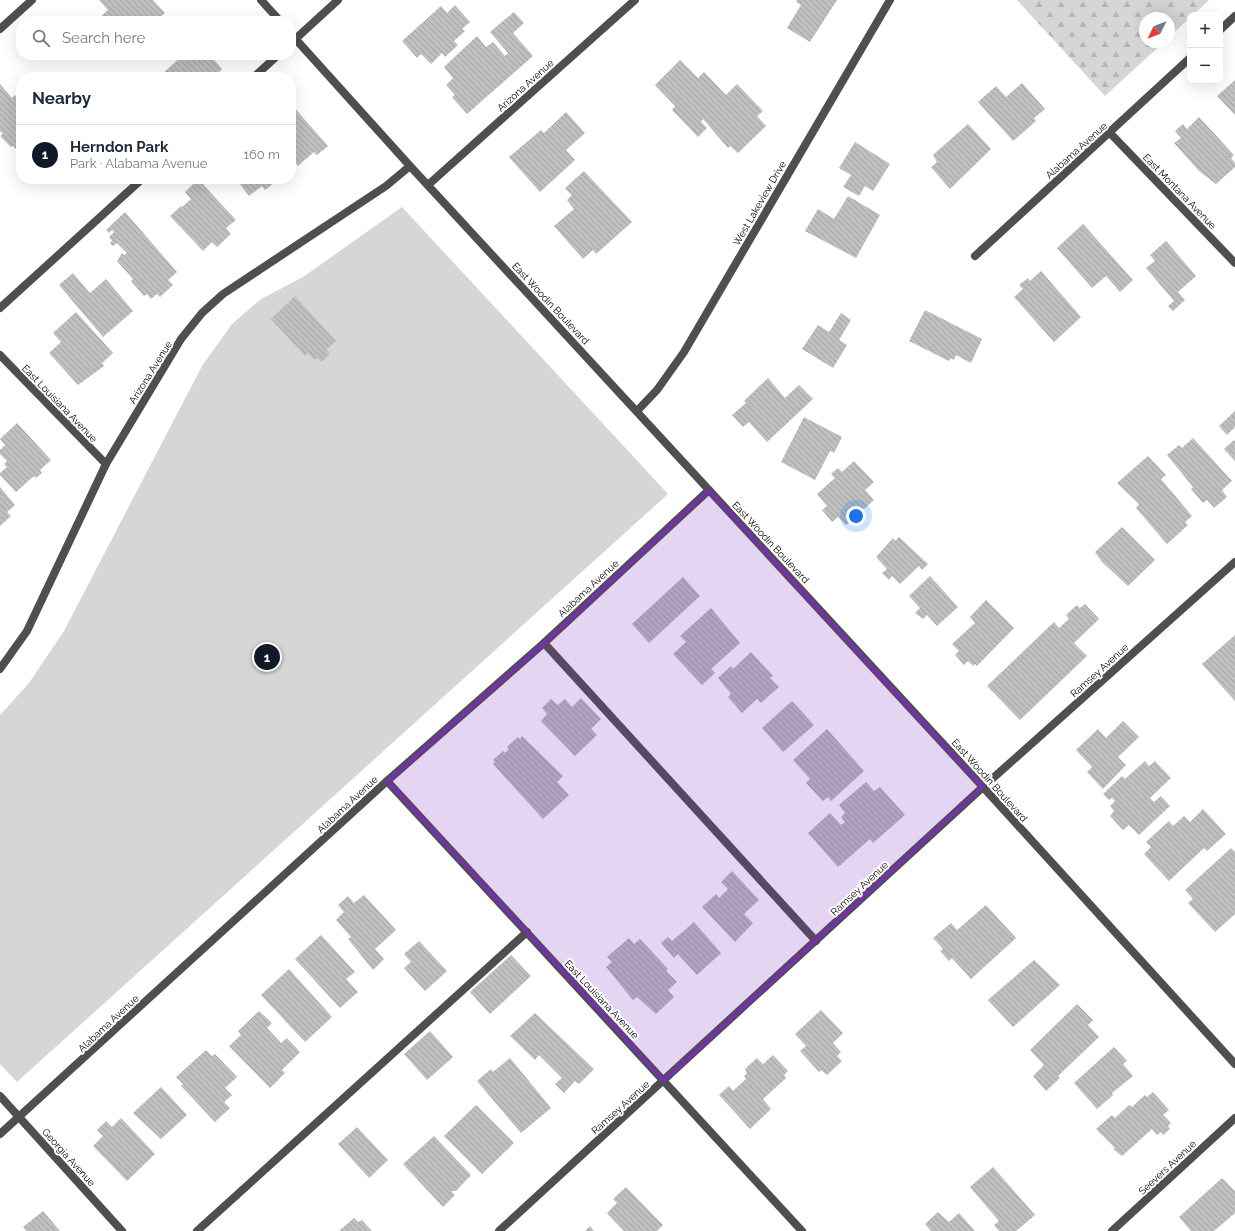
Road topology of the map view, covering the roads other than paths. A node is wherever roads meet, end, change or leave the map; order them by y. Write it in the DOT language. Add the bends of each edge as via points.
graph roads {
  1 [pos="32,0"];
  2 [pos="261,0"];
  3 [pos="338,0"];
  4 [pos="635,0"];
  5 [pos="890,0"];
  6 [pos="275,16"];
  7 [pos="1235,16"];
  8 [pos="1223,27"];
  9 [pos="0,29"];
  10 [pos="296,36"];
  11 [pos="296,42"];
  12 [pos="273,60"];
  13 [pos="1187,61"];
  14 [pos="259,72"];
  15 [pos="1110,132"];
  16 [pos="410,166"];
  17 [pos="136,184"];
  18 [pos="428,185"];
  19 [pos="975,256"];
  20 [pos="1235,263"];
  21 [pos="0,308"];
  22 [pos="0,355"];
  23 [pos="637,411"];
  24 [pos="106,464"];
  25 [pos="709,490"];
  26 [pos="1235,562"];
  27 [pos="544,643"];
  28 [pos="0,669"];
  29 [pos="387,781"];
  30 [pos="983,787"];
  31 [pos="527,932"];
  32 [pos="816,941"];
  33 [pos="1235,1064"];
  34 [pos="664,1081"];
  35 [pos="0,1096"];
  36 [pos="20,1117"];
  37 [pos="1235,1118"];
  38 [pos="0,1134"];
  39 [pos="122,1231"];
  40 [pos="197,1231"];
  41 [pos="499,1231"];
  42 [pos="802,1231"];
  43 [pos="1112,1231"];
  1 -- 9 [label="street"];
  2 -- 6 [label="street"];
  3 -- 10 [label="street"];
  4 -- 18 [label="street, Arizona Avenue"];
  5 -- 23 [label="street, West Lakeview Drive" via="684,352 657,390"];
  7 -- 8 [label="street"];
  11 -- 16 [label="street, East Woodin Boulevard"];
  12 -- 14 [label="street"];
  13 -- 15 [label="street, Alabama Avenue"];
  15 -- 19 [label="street, Alabama Avenue"];
  15 -- 20 [label="street, East Montana Avenue"];
  16 -- 18 [label="street, East Woodin Boulevard"];
  16 -- 24 [label="street, Arizona Avenue" via="386,186 224,294 202,313 182,339"];
  17 -- 21 [label="street"];
  18 -- 23 [label="street, East Woodin Boulevard"];
  22 -- 24 [label="street, East Louisiana Avenue"];
  23 -- 25 [label="street, East Woodin Boulevard"];
  24 -- 28 [label="street, Arizona Avenue" via="28,631"];
  25 -- 27 [label="street, Alabama Avenue"];
  25 -- 30 [label="street, East Woodin Boulevard"];
  26 -- 30 [label="street, Ramsey Avenue"];
  27 -- 29 [label="street, Alabama Avenue"];
  27 -- 32 [label="street"];
  29 -- 31 [label="street, East Louisiana Avenue"];
  29 -- 36 [label="street, Alabama Avenue"];
  30 -- 32 [label="street, Ramsey Avenue"];
  30 -- 33 [label="street, East Woodin Boulevard"];
  31 -- 34 [label="street, East Louisiana Avenue"];
  31 -- 40 [label="street"];
  32 -- 34 [label="street, Ramsey Avenue"];
  34 -- 41 [label="street, Ramsey Avenue"];
  34 -- 42 [label="street, East Louisiana Avenue"];
  35 -- 36 [label="street, Georgia Avenue"];
  36 -- 38 [label="street, Alabama Avenue"];
  36 -- 39 [label="street, Georgia Avenue"];
  37 -- 43 [label="street, Seevers Avenue"];
}
